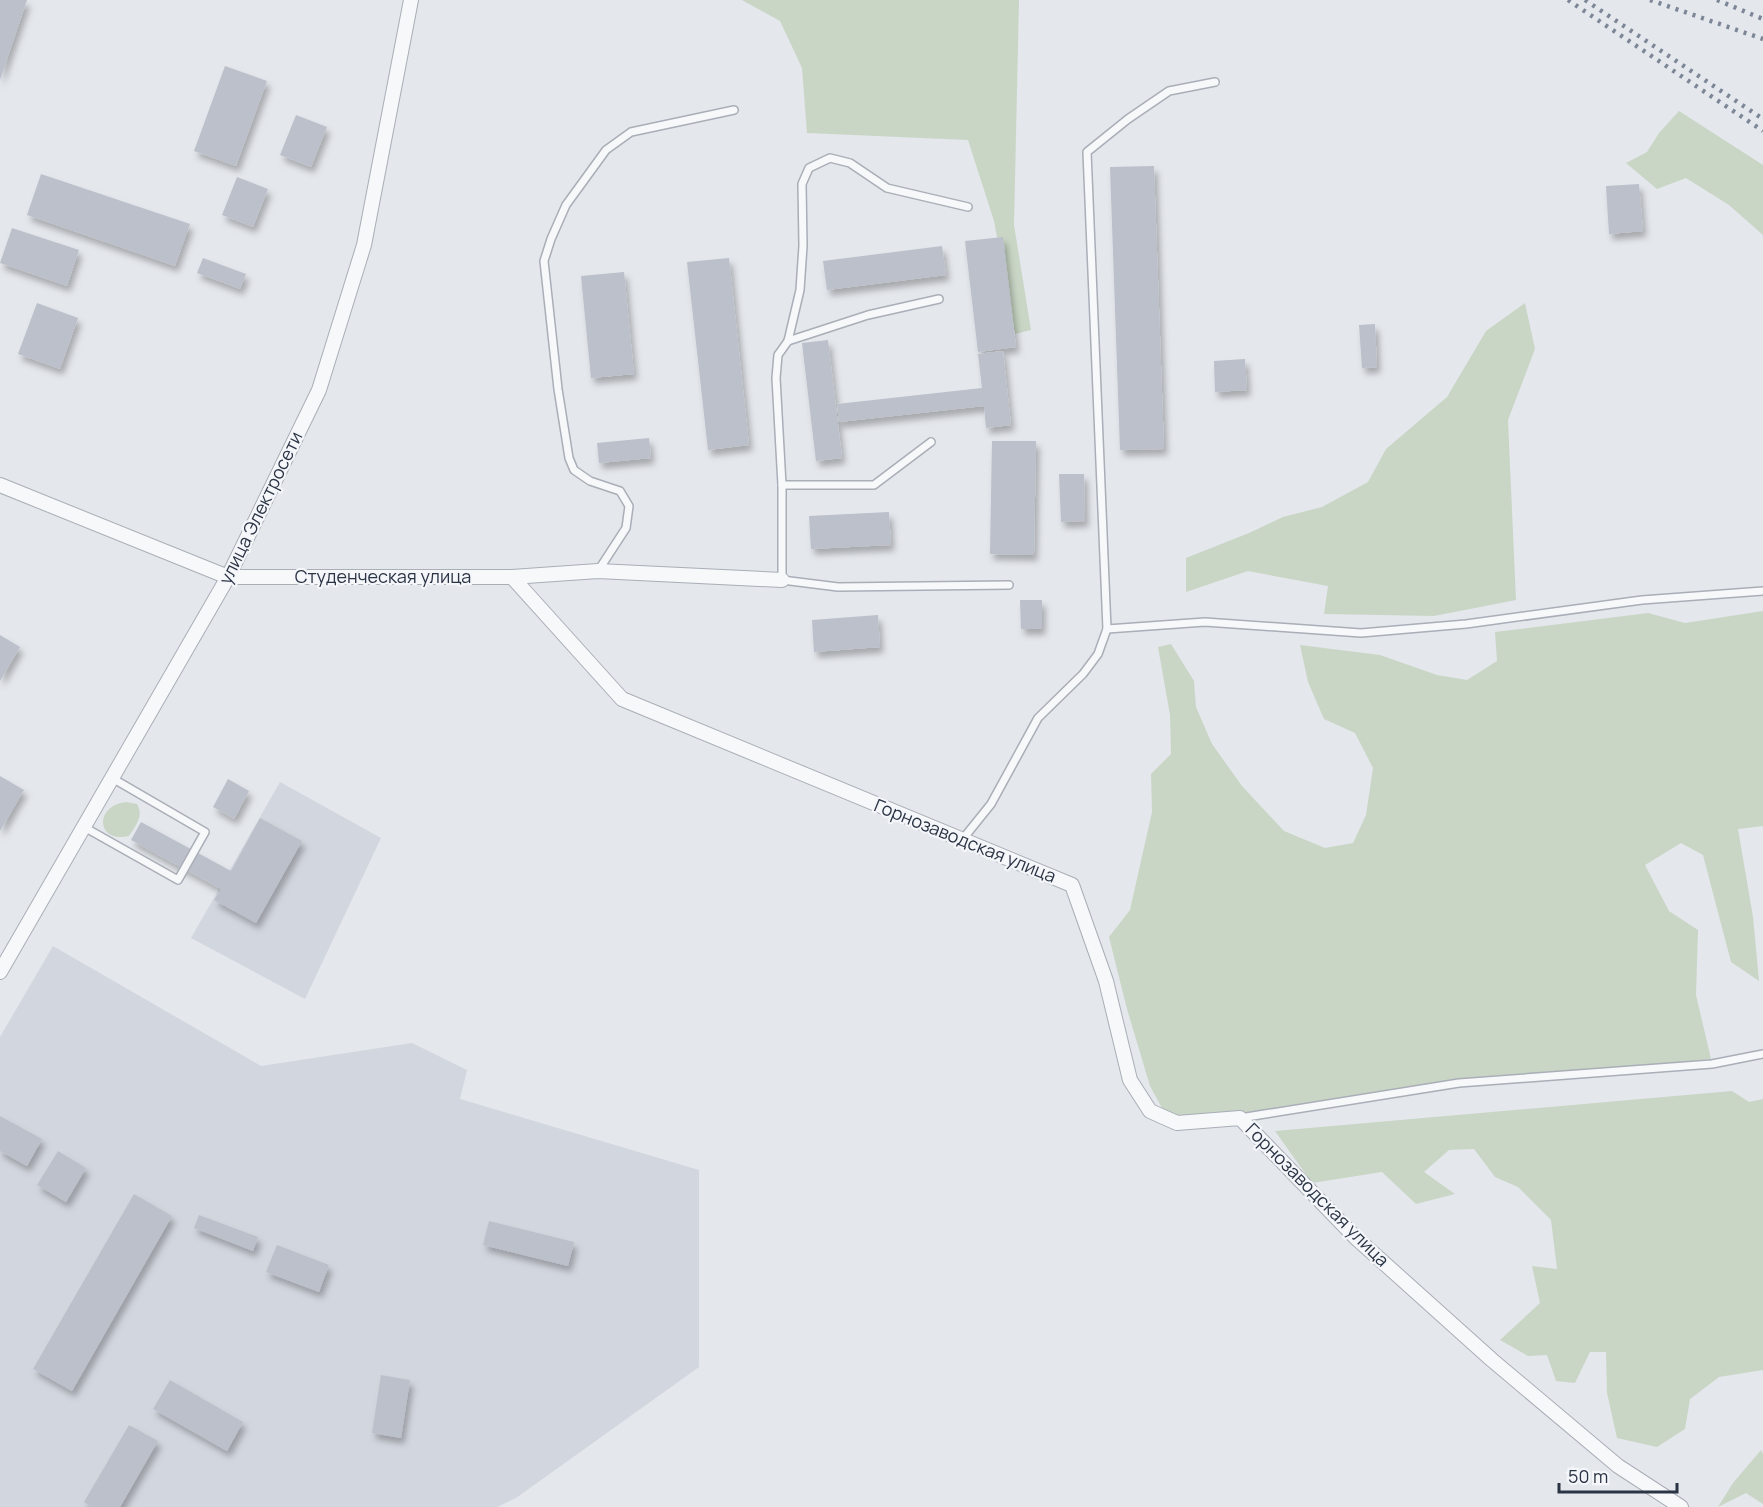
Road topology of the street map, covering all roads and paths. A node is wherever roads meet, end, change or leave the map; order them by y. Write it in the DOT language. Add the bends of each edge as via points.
graph roads {
  1 [pos="411,0"];
  2 [pos="1215,82"];
  3 [pos="734,110"];
  4 [pos="968,207"];
  5 [pos="939,299"];
  6 [pos="788,341"];
  7 [pos="931,442"];
  8 [pos="0,485"];
  9 [pos="782,486"];
  10 [pos="598,571"];
  11 [pos="228,577"];
  12 [pos="512,577"];
  13 [pos="782,580"];
  14 [pos="1010,585"];
  15 [pos="1763,591"];
  16 [pos="1107,629"];
  17 [pos="112,778"];
  18 [pos="84,827"];
  19 [pos="962,840"];
  20 [pos="0,972"];
  21 [pos="1763,1054"];
  22 [pos="1240,1118"];
  23 [pos="1681,1507"];
  1 -- 11 [label="street, улица Электросети" via="364,245 319,390"];
  2 -- 16 [label="lane" via="1168,91 1087,152"];
  3 -- 10 [label="lane" via="631,132 606,150 566,205 550,239 544,261 569,458 574,470 590,481 620,491 629,506 627,528"];
  4 -- 6 [label="lane" via="887,188 850,163 830,158 809,168 802,184 800,290"];
  5 -- 6 [label="lane" via="868,315"];
  6 -- 9 [label="lane" via="778,355 776,378"];
  7 -- 9 [label="lane" via="874,485"];
  8 -- 11 [label="street, Студенческая улица"];
  9 -- 13 [label="lane"];
  10 -- 12 [label="street, Студенческая улица"];
  10 -- 13 [label="street, Студенческая улица"];
  11 -- 12 [label="street, Студенческая улица"];
  11 -- 17 [label="street, улица Электросети"];
  12 -- 19 [label="street, Горнозаводская улица" via="622,699"];
  13 -- 14 [label="lane" via="838,587"];
  15 -- 16 [label="lane" via="1642,600 1466,624 1361,633 1205,622"];
  16 -- 19 [label="lane" via="1098,654 1038,718 991,804"];
  17 -- 18 [label="street, улица Электросети"];
  17 -- 18 [label="lane" via="205,832 178,880"];
  18 -- 20 [label="street, улица Электросети"];
  19 -- 22 [label="street, Горнозаводская улица" via="1072,885 1106,981 1130,1080 1150,1111 1177,1123"];
  21 -- 22 [label="lane" via="1712,1064 1459,1083"];
  22 -- 23 [label="street, Горнозаводская улица" via="1355,1237 1492,1360 1618,1466"];
}
